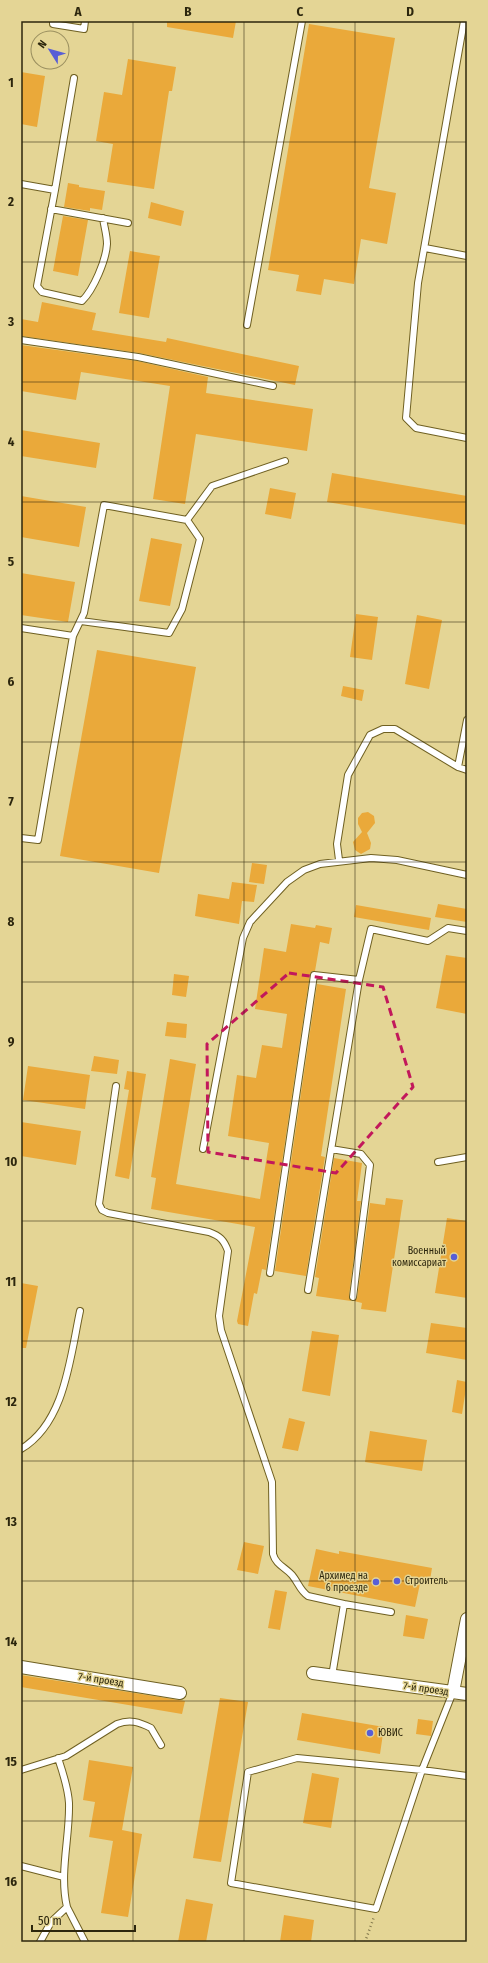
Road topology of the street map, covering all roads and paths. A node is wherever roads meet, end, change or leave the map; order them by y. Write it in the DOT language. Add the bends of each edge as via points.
graph roads {
  1 [pos="53,21"];
  2 [pos="85,21"];
  3 [pos="302,21"];
  4 [pos="464,21"];
  5 [pos="460,42"];
  6 [pos="467,46"];
  7 [pos="74,78"];
  8 [pos="21,184"];
  9 [pos="55,190"];
  10 [pos="51,209"];
  11 [pos="103,218"];
  12 [pos="128,223"];
  13 [pos="425,248"];
  14 [pos="467,256"];
  15 [pos="247,325"];
  16 [pos="21,340"];
  17 [pos="273,386"];
  18 [pos="467,438"];
  19 [pos="285,461"];
  20 [pos="187,520"];
  21 [pos="81,621"];
  22 [pos="21,628"];
  23 [pos="73,636"];
  24 [pos="467,720"];
  25 [pos="458,767"];
  26 [pos="467,770"];
  27 [pos="21,838"];
  28 [pos="339,860"];
  29 [pos="467,875"];
  30 [pos="467,931"];
  31 [pos="359,980"];
  32 [pos="116,1086"];
  33 [pos="203,1149"];
  34 [pos="331,1149"];
  35 [pos="467,1157"];
  36 [pos="438,1162"];
  37 [pos="270,1273"];
  38 [pos="308,1290"];
  39 [pos="353,1297"];
  40 [pos="80,1311"];
  41 [pos="21,1449"];
  42 [pos="344,1604"];
  43 [pos="391,1612"];
  44 [pos="467,1619"];
  45 [pos="21,1667"];
  46 [pos="313,1673"];
  47 [pos="332,1676"];
  48 [pos="453,1692"];
  49 [pos="180,1693"];
  50 [pos="467,1694"];
  51 [pos="161,1745"];
  52 [pos="58,1758"];
  53 [pos="21,1770"];
  54 [pos="422,1770"];
  55 [pos="467,1776"];
  56 [pos="21,1866"];
  57 [pos="64,1877"];
  58 [pos="67,1906"];
  59 [pos="376,1909"];
  60 [pos="40,1942"];
  61 [pos="85,1942"];
  62 [pos="365,1942"];
  1 -- 2 [label="lane" via="53,24 84,29"];
  3 -- 15 [label="lane"];
  4 -- 5 [label="lane"];
  5 -- 6 [label="lane"];
  5 -- 13 [label="lane"];
  7 -- 9 [label="lane"];
  8 -- 9 [label="lane"];
  9 -- 10 [label="lane"];
  10 -- 11 [label="lane"];
  10 -- 11 [label="lane" via="37,286 42,292 82,301 90,294 105,257 107,243"];
  11 -- 12 [label="lane"];
  13 -- 14 [label="lane"];
  13 -- 18 [label="lane" via="418,283 406,418 416,428"];
  16 -- 17 [label="lane" via="138,357"];
  19 -- 20 [label="lane" via="212,486"];
  20 -- 21 [label="lane" via="104,505"];
  20 -- 21 [label="lane" via="200,539 182,609 169,633"];
  21 -- 23 [label="lane"];
  22 -- 23 [label="lane"];
  23 -- 27 [label="lane" via="38,840"];
  24 -- 25 [label="lane"];
  25 -- 26 [label="lane"];
  25 -- 28 [label="lane" via="395,730 382,729 370,736 348,775 336,844"];
  28 -- 29 [label="lane" via="397,860"];
  28 -- 33 [label="lane" via="304,870 287,882 250,922 244,938"];
  30 -- 31 [label="lane" via="448,928 428,941 371,929"];
  31 -- 34 [label="lane"];
  31 -- 37 [label="lane" via="314,975"];
  32 -- 42 [label="lane" via="99,1204 102,1210 108,1213 209,1232 225,1242 228,1251 219,1316 221,1330 272,1482 274,1560 292,1575 304,1594"];
  34 -- 38 [label="lane"];
  34 -- 39 [label="lane" via="361,1154 370,1165"];
  35 -- 36 [label="lane"];
  40 -- 41 [label="lane" via="60,1399 49,1422 36,1440"];
  42 -- 43 [label="lane"];
  42 -- 47 [label="lane"];
  44 -- 48 [label="street"];
  45 -- 49 [label="street, 7-й проезд"];
  46 -- 47 [label="street, 7-й проезд"];
  47 -- 48 [label="street, 7-й проезд"];
  48 -- 50 [label="street, 7-й проезд"];
  48 -- 54 [label="lane"];
  51 -- 52 [label="lane" via="151,1728 126,1721 66,1756"];
  52 -- 53 [label="lane"];
  52 -- 57 [label="lane" via="66,1781 69,1803"];
  54 -- 55 [label="lane"];
  54 -- 59 [label="lane"];
  54 -- 59 [label="lane" via="297,1758 248,1772 231,1884"];
  56 -- 57 [label="lane"];
  57 -- 58 [label="lane" via="63,1889"];
  58 -- 60 [label="lane" via="52,1922"];
  58 -- 61 [label="lane"];
  59 -- 62 [label="path"];
}
